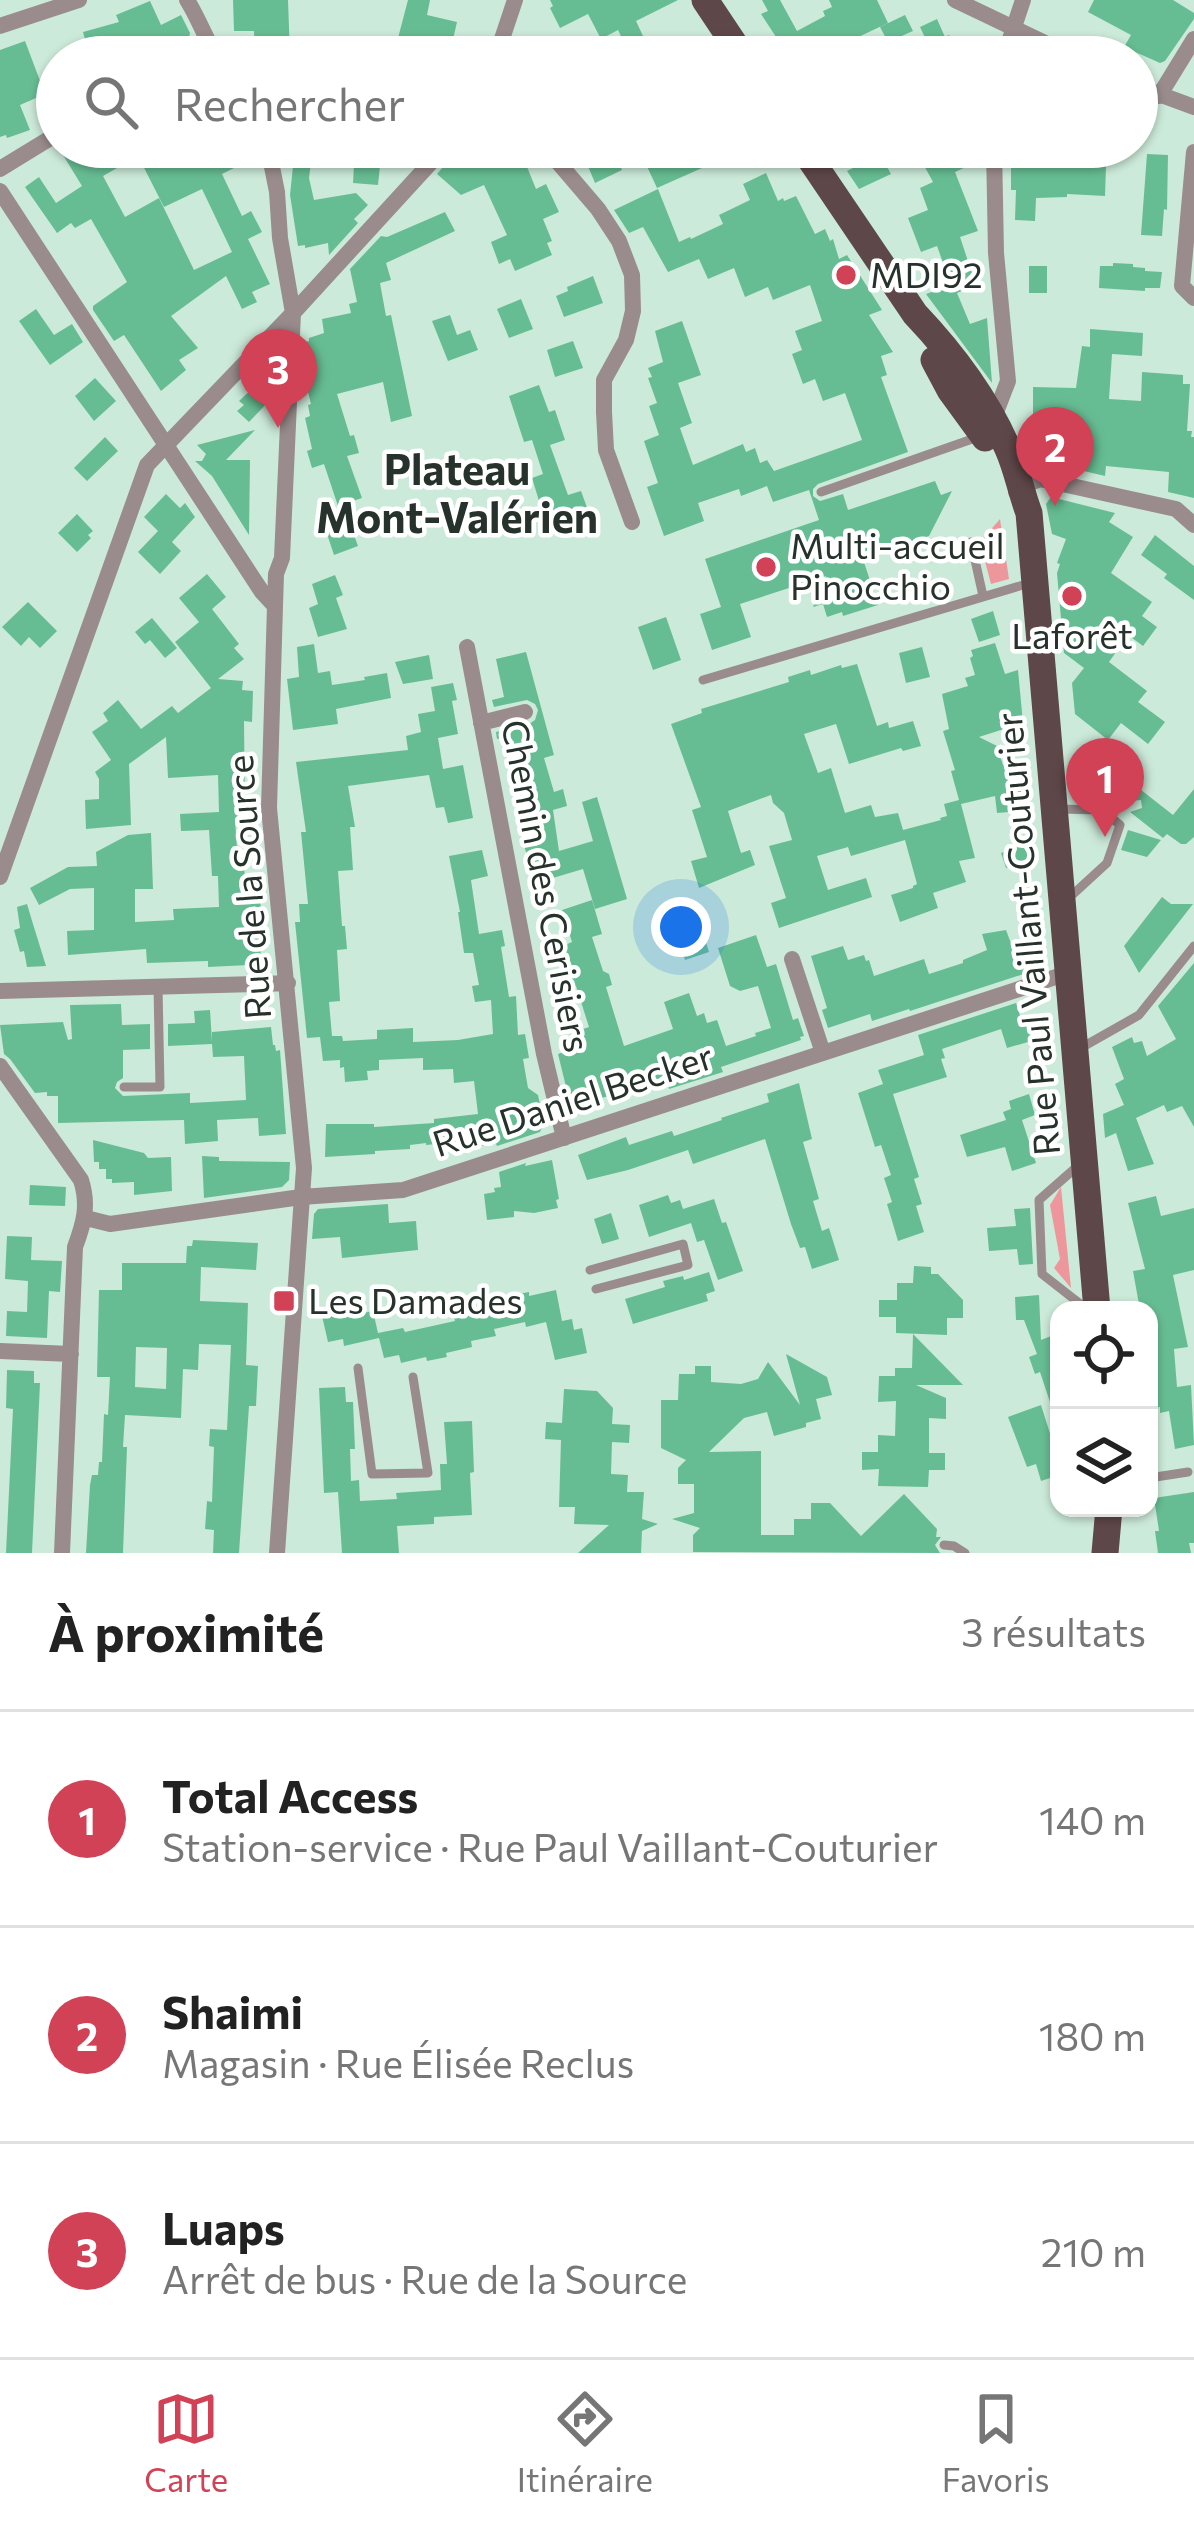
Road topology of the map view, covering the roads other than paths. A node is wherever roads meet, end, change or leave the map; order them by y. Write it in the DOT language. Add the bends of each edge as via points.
graph roads {
  1 [pos="79,0"];
  2 [pos="187,0"];
  3 [pos="515,0"];
  4 [pos="705,0"];
  5 [pos="955,0"];
  6 [pos="1023,0"];
  7 [pos="0,26"];
  8 [pos="1012,29"];
  9 [pos="207,36"];
  10 [pos="503,36"];
  11 [pos="729,36"];
  12 [pos="1010,36"];
  13 [pos="1028,36"];
  14 [pos="1194,39"];
  15 [pos="1159,96"];
  16 [pos="1194,107"];
  17 [pos="36,147"];
  18 [pos="1194,152"];
  19 [pos="272,168"];
  20 [pos="426,168"];
  21 [pos="562,168"];
  22 [pos="816,168"];
  23 [pos="994,168"];
  24 [pos="0,169"];
  25 [pos="0,191"];
  26 [pos="1194,298"];
  27 [pos="293,313"];
  28 [pos="988,428"];
  29 [pos="165,443"];
  30 [pos="821,492"];
  31 [pos="1016,493"];
  32 [pos="632,522"];
  33 [pos="1194,525"];
  34 [pos="970,542"];
  35 [pos="1033,567"];
  36 [pos="983,596"];
  37 [pos="275,606"];
  38 [pos="467,647"];
  39 [pos="703,680"];
  40 [pos="524,712"];
  41 [pos="481,722"];
  42 [pos="1053,808"];
  43 [pos="0,877"];
  44 [pos="1061,905"];
  45 [pos="1194,946"];
  46 [pos="792,959"];
  47 [pos="1068,973"];
  48 [pos="288,983"];
  49 [pos="158,988"];
  50 [pos="0,991"];
  51 [pos="1075,1052"];
  52 [pos="823,1053"];
  53 [pos="0,1066"];
  54 [pos="124,1087"];
  55 [pos="6,1088"];
  56 [pos="564,1138"];
  57 [pos="1084,1161"];
  58 [pos="301,1197"];
  59 [pos="86,1218"];
  60 [pos="590,1270"];
  61 [pos="596,1289"];
  62 [pos="1076,1301"];
  63 [pos="1096,1301"];
  64 [pos="0,1351"];
  65 [pos="70,1354"];
  66 [pos="358,1368"];
  67 [pos="413,1377"];
  68 [pos="1188,1472"];
  69 [pos="1158,1477"];
  70 [pos="1108,1517"];
  71 [pos="944,1545"];
  72 [pos="62,1553"];
  73 [pos="277,1553"];
  74 [pos="965,1553"];
  75 [pos="1105,1553"];
  1 -- 7 [label="street"];
  2 -- 9 [label="street"];
  3 -- 10 [label="street"];
  4 -- 11 [label="main road"];
  5 -- 8 [label="street"];
  6 -- 8 [label="street"];
  8 -- 12 [label="street"];
  8 -- 13 [label="street"];
  14 -- 15 [label="street"];
  15 -- 16 [label="street"];
  17 -- 24 [label="street"];
  18 -- 26 [label="street" via="1182,286"];
  19 -- 27 [label="street, Rue de la Source"];
  20 -- 27 [label="street"];
  21 -- 32 [label="street" via="619,241 632,275 633,311 604,380 604,412 606,450"];
  22 -- 28 [label="main road, Rue Paul Vaillant-Couturier"];
  23 -- 28 [label="street" via="1008,381"];
  25 -- 29 [label="street"];
  27 -- 29 [label="street"];
  27 -- 37 [label="street, Rue de la Source"];
  28 -- 30 [label="lane"];
  28 -- 31 [label="main road, Rue Paul Vaillant-Couturier" via="1010,453"];
  29 -- 37 [label="street"];
  29 -- 43 [label="street" via="147,465"];
  31 -- 33 [label="street" via="1040,479 1176,509"];
  31 -- 35 [label="main road, Rue Paul Vaillant-Couturier" via="1029,518"];
  34 -- 36 [label="lane"];
  35 -- 36 [label="lane"];
  35 -- 42 [label="main road, Rue Paul Vaillant-Couturier"];
  36 -- 39 [label="lane"];
  37 -- 48 [label="street, Rue de la Source" via="269,808"];
  38 -- 41 [label="street, Chemin des Cerisiers"];
  40 -- 41 [label="street"];
  41 -- 56 [label="street, Chemin des Cerisiers"];
  42 -- 44 [label="main road, Rue Paul Vaillant-Couturier"];
  42 -- 44 [label="lane" via="1102,809 1120,825 1107,863"];
  44 -- 47 [label="main road, Rue Paul Vaillant-Couturier"];
  45 -- 51 [label="lane" via="1139,1015"];
  46 -- 52 [label="street"];
  47 -- 51 [label="main road, Rue Paul Vaillant-Couturier"];
  47 -- 52 [label="street, Rue Daniel Becker"];
  48 -- 49 [label="street"];
  48 -- 58 [label="street, Rue de la Source"];
  49 -- 50 [label="street"];
  49 -- 54 [label="lane" via="160,1088"];
  51 -- 57 [label="main road, Rue Paul Vaillant-Couturier"];
  52 -- 56 [label="street, Rue Daniel Becker"];
  53 -- 55 [label="street"];
  55 -- 59 [label="street" via="81,1180"];
  56 -- 58 [label="street, Rue Daniel Becker" via="403,1190"];
  57 -- 62 [label="lane" via="1039,1199 1042,1274"];
  57 -- 63 [label="main road, Rue Paul Vaillant-Couturier"];
  58 -- 59 [label="street, Rue Daniel Becker" via="110,1224"];
  58 -- 73 [label="street, Rue de la Source"];
  59 -- 65 [label="street" via="75,1247"];
  60 -- 61 [label="lane" via="683,1244 688,1265"];
  64 -- 65 [label="street"];
  65 -- 72 [label="street"];
  66 -- 67 [label="lane" via="372,1474 428,1473"];
  68 -- 69 [label="lane"];
  70 -- 75 [label="main road"];
  71 -- 74 [label="lane"];
}
